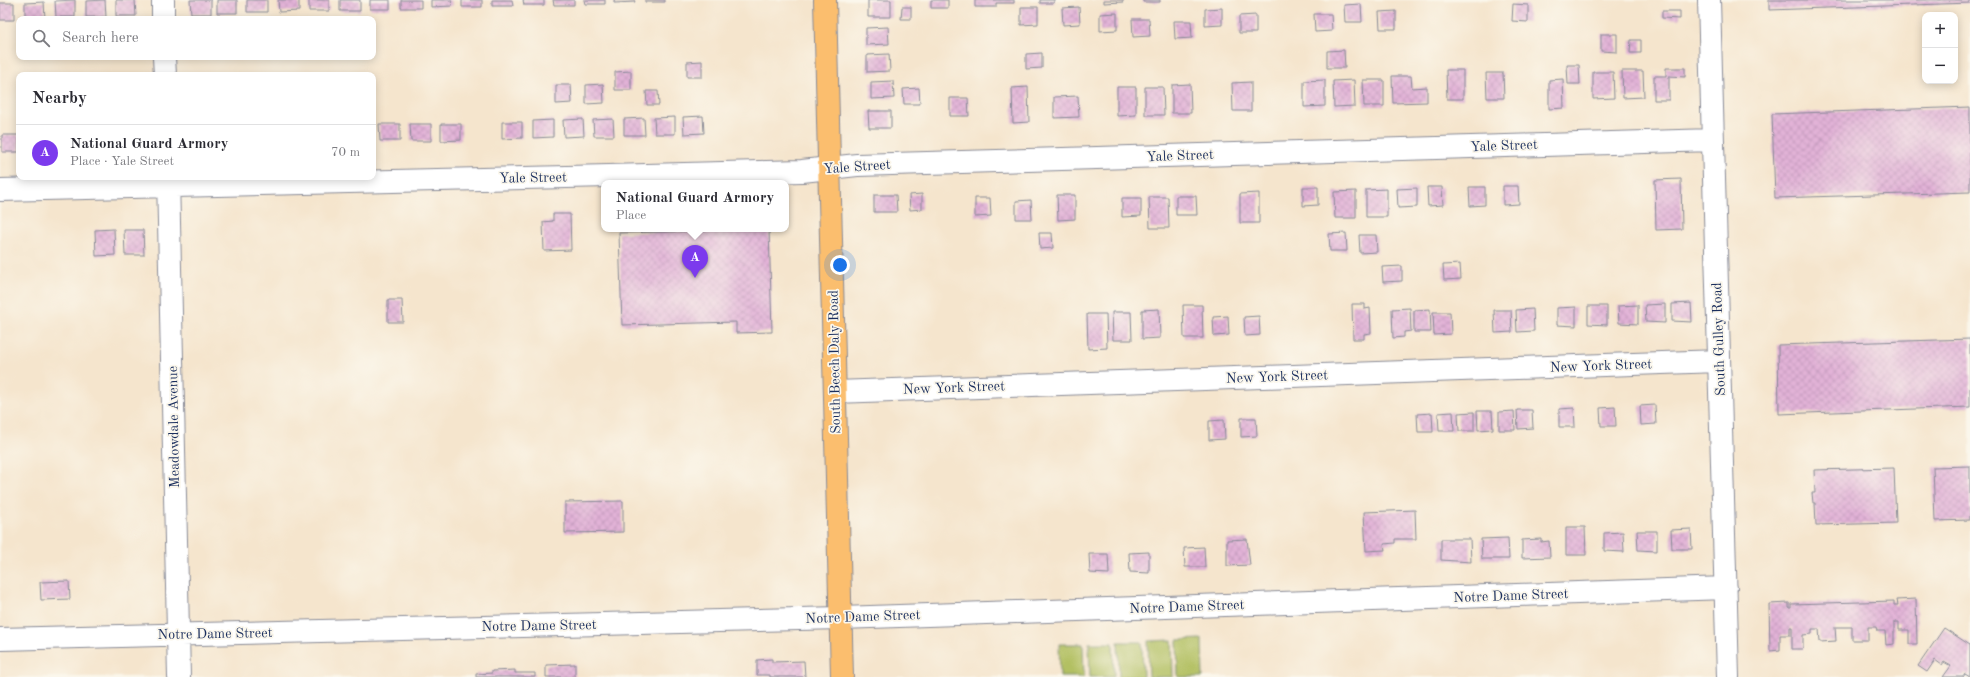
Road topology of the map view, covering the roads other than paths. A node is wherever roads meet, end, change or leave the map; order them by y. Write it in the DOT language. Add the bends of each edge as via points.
graph roads {
  1 [pos="163,0"];
  2 [pos="825,0"];
  3 [pos="1710,0"];
  4 [pos="163,16"];
  5 [pos="164,60"];
  6 [pos="165,72"];
  7 [pos="1713,140"];
  8 [pos="830,168"];
  9 [pos="376,179"];
  10 [pos="316,180"];
  11 [pos="169,182"];
  12 [pos="0,190"];
  13 [pos="1719,361"];
  14 [pos="835,392"];
  15 [pos="1726,588"];
  16 [pos="841,618"];
  17 [pos="178,635"];
  18 [pos="0,639"];
  19 [pos="179,677"];
  20 [pos="842,677"];
  21 [pos="1728,677"];
  1 -- 4 [label="street"];
  2 -- 8 [label="main road, South Beech Daly Road"];
  3 -- 7 [label="street, South Gulley Road"];
  5 -- 6 [label="street"];
  7 -- 8 [label="street, Yale Street"];
  7 -- 13 [label="street, South Gulley Road"];
  8 -- 9 [label="street, Yale Street" via="609,176"];
  8 -- 14 [label="main road, South Beech Daly Road"];
  10 -- 11 [label="street, Yale Street"];
  11 -- 12 [label="street, Yale Street"];
  11 -- 17 [label="street, Meadowdale Avenue"];
  13 -- 14 [label="street, New York Street"];
  13 -- 15 [label="street, South Gulley Road"];
  14 -- 16 [label="main road, South Beech Daly Road"];
  15 -- 16 [label="street, Notre Dame Street"];
  15 -- 21 [label="street, South Gulley Road"];
  16 -- 17 [label="street, Notre Dame Street"];
  16 -- 20 [label="main road, South Beech Daly Road"];
  17 -- 18 [label="street, Notre Dame Street"];
  17 -- 19 [label="street, Meadowdale Avenue"];
}
